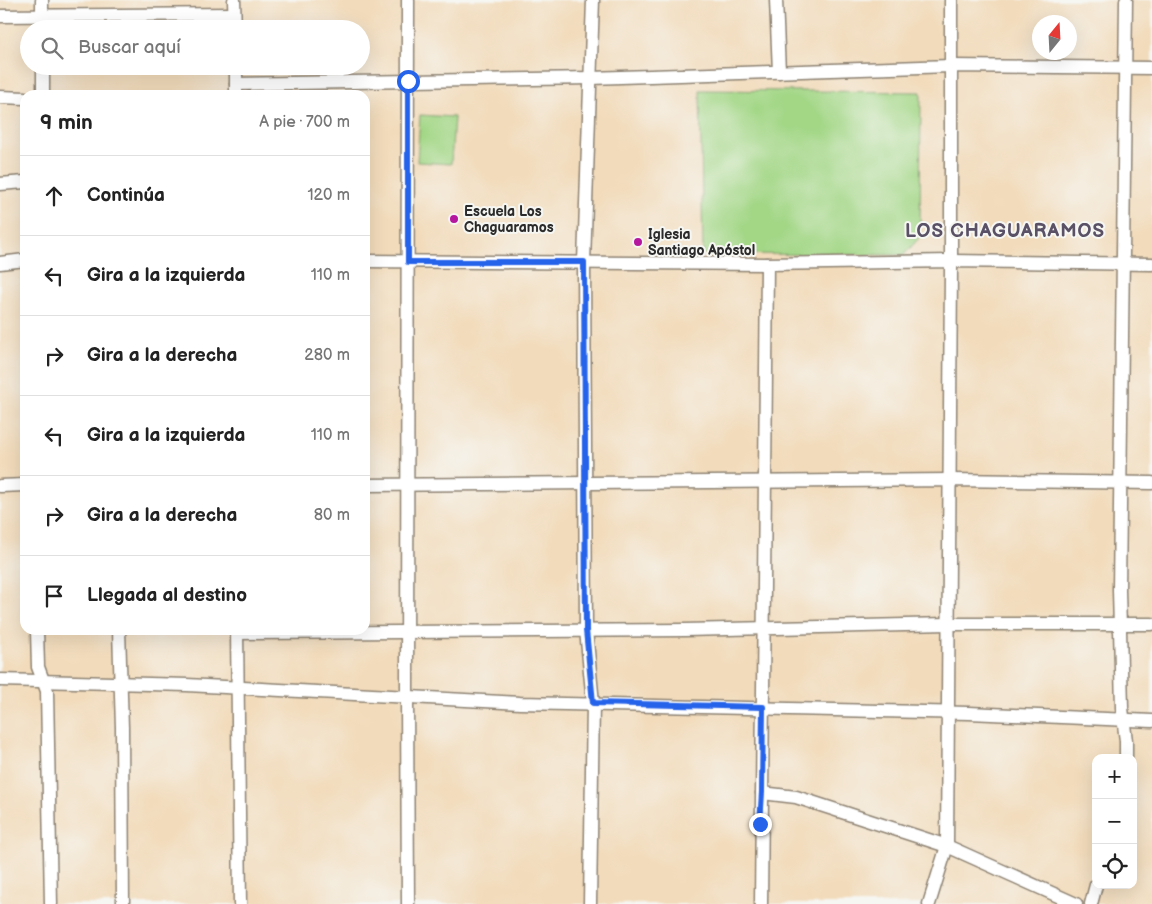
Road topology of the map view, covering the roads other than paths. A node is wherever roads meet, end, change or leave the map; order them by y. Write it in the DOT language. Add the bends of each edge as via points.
graph roads {
  1 [pos="42,0"];
  2 [pos="234,0"];
  3 [pos="408,0"];
  4 [pos="593,0"];
  5 [pos="776,0"];
  6 [pos="951,0"];
  7 [pos="1126,0"];
  8 [pos="234,14"];
  9 [pos="42,15"];
  10 [pos="0,16"];
  11 [pos="42,20"];
  12 [pos="234,20"];
  13 [pos="951,66"];
  14 [pos="1126,68"];
  15 [pos="1152,68"];
  16 [pos="779,72"];
  17 [pos="43,75"];
  18 [pos="236,75"];
  19 [pos="591,78"];
  20 [pos="408,81"];
  21 [pos="43,90"];
  22 [pos="236,90"];
  23 [pos="0,97"];
  24 [pos="20,98"];
  25 [pos="20,182"];
  26 [pos="0,184"];
  27 [pos="20,261"];
  28 [pos="951,261"];
  29 [pos="370,262"];
  30 [pos="408,262"];
  31 [pos="584,262"];
  32 [pos="0,263"];
  33 [pos="1124,263"];
  34 [pos="767,264"];
  35 [pos="1152,264"];
  36 [pos="950,480"];
  37 [pos="766,481"];
  38 [pos="586,483"];
  39 [pos="1119,483"];
  40 [pos="1152,483"];
  41 [pos="407,484"];
  42 [pos="20,485"];
  43 [pos="370,485"];
  44 [pos="0,486"];
  45 [pos="948,624"];
  46 [pos="1120,624"];
  47 [pos="1152,624"];
  48 [pos="764,628"];
  49 [pos="586,630"];
  50 [pos="370,632"];
  51 [pos="407,632"];
  52 [pos="37,635"];
  53 [pos="119,635"];
  54 [pos="237,635"];
  55 [pos="0,680"];
  56 [pos="43,681"];
  57 [pos="120,683"];
  58 [pos="238,688"];
  59 [pos="407,696"];
  60 [pos="593,703"];
  61 [pos="763,707"];
  62 [pos="948,712"];
  63 [pos="1123,720"];
  64 [pos="1152,721"];
  65 [pos="1126,754"];
  66 [pos="762,792"];
  67 [pos="947,846"];
  68 [pos="1095,889"];
  69 [pos="51,904"];
  70 [pos="123,904"];
  71 [pos="240,904"];
  72 [pos="408,904"];
  73 [pos="590,904"];
  74 [pos="761,904"];
  75 [pos="929,904"];
  76 [pos="1076,904"];
  77 [pos="1091,904"];
  1 -- 9 [label="street"];
  2 -- 8 [label="street"];
  3 -- 20 [label="street"];
  4 -- 19 [label="street"];
  5 -- 16 [label="street"];
  6 -- 13 [label="street"];
  7 -- 14 [label="street"];
  8 -- 9 [label="street"];
  8 -- 12 [label="street"];
  9 -- 10 [label="street"];
  9 -- 11 [label="street"];
  13 -- 14 [label="street"];
  13 -- 16 [label="street"];
  13 -- 28 [label="street"];
  14 -- 15 [label="street"];
  14 -- 33 [label="street"];
  16 -- 19 [label="street"];
  17 -- 21 [label="street"];
  18 -- 22 [label="street"];
  19 -- 20 [label="street"];
  19 -- 31 [label="street"];
  20 -- 22 [label="street"];
  20 -- 30 [label="street"];
  23 -- 24 [label="street"];
  25 -- 26 [label="street"];
  27 -- 32 [label="street"];
  28 -- 33 [label="street"];
  28 -- 34 [label="street"];
  28 -- 36 [label="street"];
  29 -- 30 [label="street"];
  30 -- 31 [label="street"];
  30 -- 41 [label="street"];
  31 -- 34 [label="street"];
  31 -- 38 [label="street"];
  33 -- 35 [label="street"];
  33 -- 39 [label="street"];
  34 -- 37 [label="street"];
  36 -- 37 [label="street"];
  36 -- 39 [label="street"];
  36 -- 45 [label="street"];
  37 -- 38 [label="street"];
  37 -- 48 [label="street"];
  38 -- 41 [label="street"];
  38 -- 49 [label="street"];
  39 -- 40 [label="street"];
  39 -- 46 [label="street"];
  41 -- 43 [label="street"];
  41 -- 51 [label="street"];
  42 -- 44 [label="street"];
  45 -- 46 [label="street"];
  45 -- 48 [label="street"];
  45 -- 62 [label="street"];
  46 -- 47 [label="street"];
  46 -- 63 [label="street"];
  48 -- 49 [label="street"];
  48 -- 61 [label="street"];
  49 -- 51 [label="street"];
  49 -- 60 [label="street"];
  50 -- 51 [label="street"];
  51 -- 59 [label="street"];
  52 -- 56 [label="street" via="38,667"];
  53 -- 57 [label="street"];
  54 -- 58 [label="street"];
  55 -- 56 [label="street"];
  56 -- 57 [label="street"];
  56 -- 69 [label="street" via="47,691"];
  57 -- 58 [label="street"];
  57 -- 70 [label="street"];
  58 -- 59 [label="street"];
  58 -- 71 [label="street"];
  59 -- 60 [label="street"];
  59 -- 72 [label="street"];
  60 -- 61 [label="street"];
  60 -- 73 [label="street"];
  61 -- 62 [label="street"];
  61 -- 66 [label="street"];
  62 -- 63 [label="street"];
  62 -- 67 [label="street"];
  63 -- 64 [label="street"];
  63 -- 65 [label="street"];
  66 -- 67 [label="street" via="796,797"];
  66 -- 74 [label="street"];
  67 -- 75 [label="street"];
  67 -- 76 [label="street"];
  68 -- 77 [label="street"];
}
